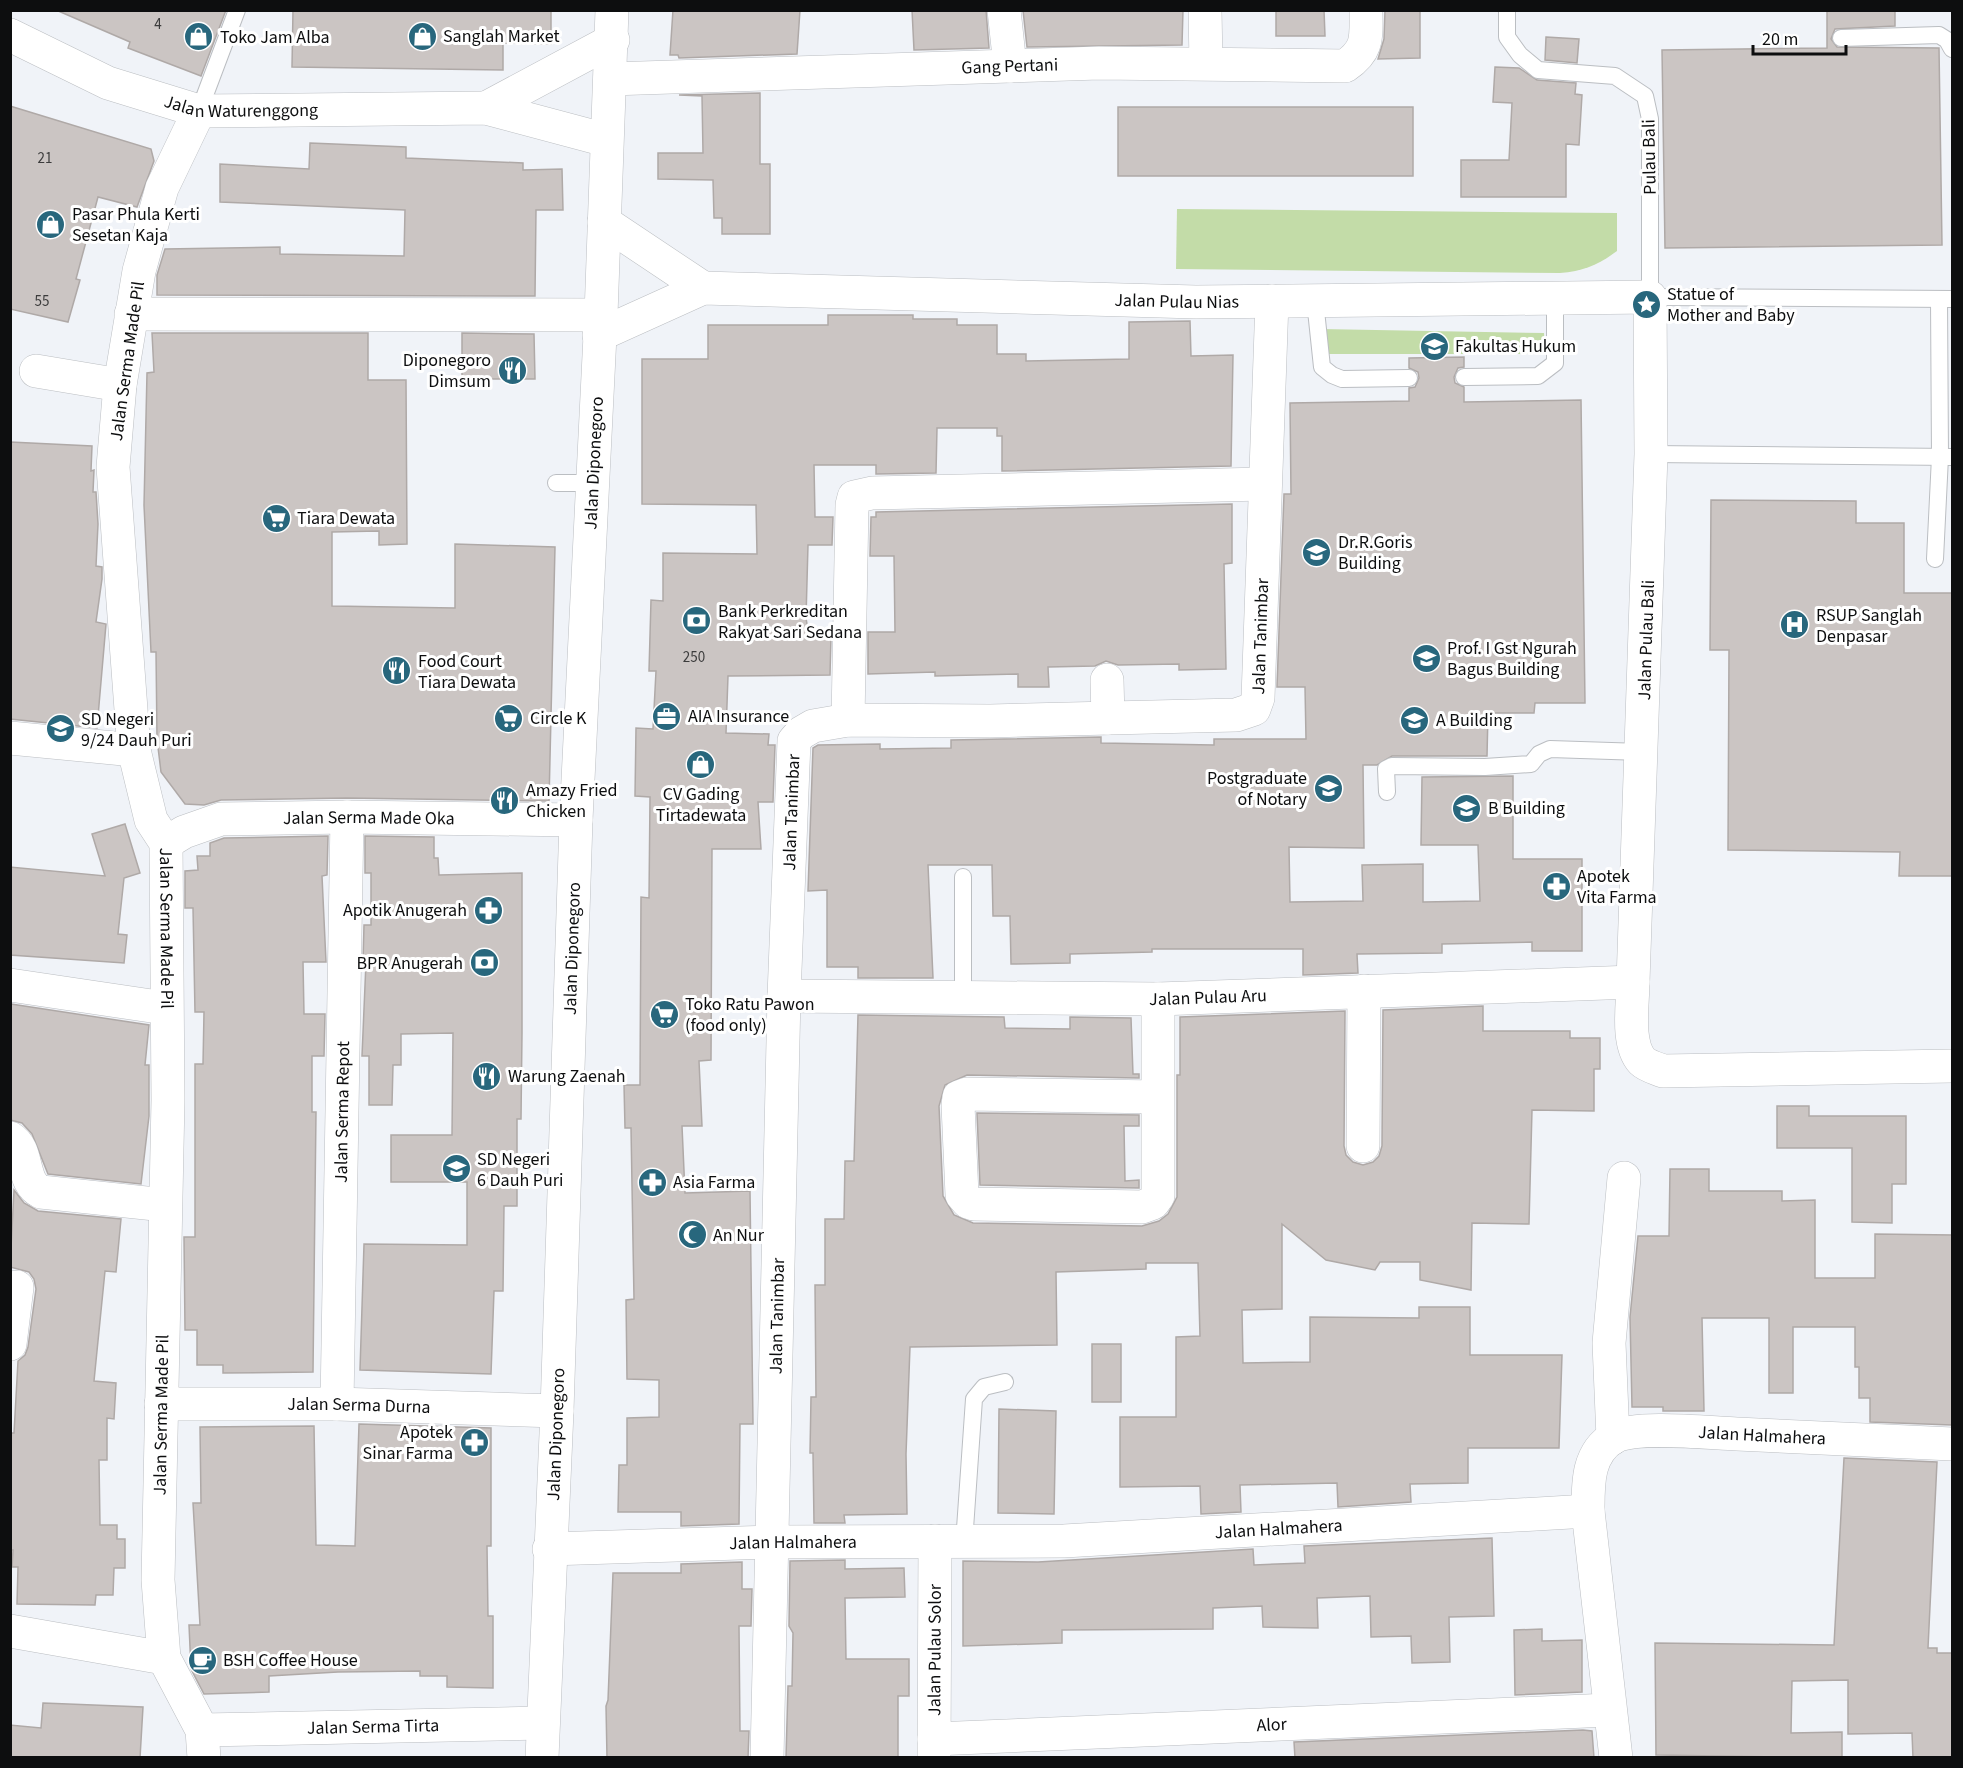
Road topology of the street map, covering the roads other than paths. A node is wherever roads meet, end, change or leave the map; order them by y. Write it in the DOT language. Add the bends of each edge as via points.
graph roads {
  1 [pos="237,10"];
  2 [pos="1004,10"];
  3 [pos="1205,10"];
  4 [pos="1366,10"];
  5 [pos="1507,10"];
  6 [pos="612,25"];
  7 [pos="10,35"];
  8 [pos="1841,38"];
  9 [pos="1953,50"];
  10 [pos="1206,63"];
  11 [pos="1010,66"];
  12 [pos="610,79"];
  13 [pos="486,108"];
  14 [pos="199,111"];
  15 [pos="606,141"];
  16 [pos="604,222"];
  17 [pos="703,288"];
  18 [pos="1650,297"];
  19 [pos="1555,298"];
  20 [pos="1946,299"];
  21 [pos="1272,301"];
  22 [pos="1315,301"];
  23 [pos="131,314"];
  24 [pos="600,325"];
  25 [pos="36,371"];
  26 [pos="1464,377"];
  27 [pos="1409,378"];
  28 [pos="120,385"];
  29 [pos="1651,454"];
  30 [pos="1946,457"];
  31 [pos="556,483"];
  32 [pos="592,483"];
  33 [pos="1264,484"];
  34 [pos="1935,560"];
  35 [pos="1107,680"];
  36 [pos="1108,718"];
  37 [pos="848,720"];
  38 [pos="10,738"];
  39 [pos="134,750"];
  40 [pos="1642,752"];
  41 [pos="1387,792"];
  42 [pos="347,817"];
  43 [pos="576,820"];
  44 [pos="166,843"];
  45 [pos="963,877"];
  46 [pos="1634,982"];
  47 [pos="10,986"];
  48 [pos="1364,991"];
  49 [pos="784,996"];
  50 [pos="963,998"];
  51 [pos="1158,999"];
  52 [pos="165,1008"];
  53 [pos="1953,1066"];
  54 [pos="1158,1096"];
  55 [pos="10,1138"];
  56 [pos="1363,1146"];
  57 [pos="1624,1178"];
  58 [pos="165,1204"];
  59 [pos="17,1287"];
  60 [pos="10,1344"];
  61 [pos="1005,1382"];
  62 [pos="161,1404"];
  63 [pos="337,1404"];
  64 [pos="557,1411"];
  65 [pos="1612,1438"];
  66 [pos="1953,1444"];
  67 [pos="1588,1510"];
  68 [pos="770,1542"];
  69 [pos="949,1542"];
  70 [pos="549,1549"];
  71 [pos="10,1631"];
  72 [pos="164,1658"];
  73 [pos="1609,1710"];
  74 [pos="543,1724"];
  75 [pos="203,1744"];
  76 [pos="934,1748"];
  77 [pos="542,1758"];
  78 [pos="767,1758"];
  79 [pos="1616,1758"];
  1 -- 14 [label="lane"];
  2 -- 11 [label="street"];
  3 -- 10 [label="street"];
  4 -- 10 [label="street, Gang Pertani" via="1366,40 1360,56 1345,66"];
  5 -- 18 [label="lane, Pulau Bali" via="1507,37 1538,70 1615,76 1645,96 1650,119"];
  6 -- 12 [label="street, Jalan Diponegoro"];
  6 -- 13 [label="street, Jalan Waturenggong"];
  7 -- 14 [label="street, Jalan Waturenggong" via="108,83"];
  8 -- 9 [label="lane" via="1940,35"];
  10 -- 11 [label="street, Gang Pertani"];
  11 -- 12 [label="street, Gang Pertani"];
  12 -- 15 [label="street, Jalan Diponegoro"];
  13 -- 14 [label="street, Jalan Waturenggong"];
  13 -- 15 [label="street, Jalan Waturenggong"];
  14 -- 23 [label="street, Jalan Serma Made Pil" via="162,188"];
  15 -- 16 [label="street, Jalan Diponegoro"];
  16 -- 17 [label="street"];
  16 -- 24 [label="street, Jalan Diponegoro"];
  17 -- 21 [label="street, Jalan Pulau Nias"];
  17 -- 24 [label="street, Jalan Pulau Nias"];
  18 -- 19 [label="street, Jalan Pulau Nias"];
  18 -- 20 [label="lane"];
  18 -- 29 [label="street, Jalan Pulau Bali"];
  19 -- 22 [label="street, Jalan Pulau Nias"];
  19 -- 26 [label="lane" via="1555,363 1538,376"];
  20 -- 30 [label="lane"];
  21 -- 22 [label="street, Jalan Pulau Nias"];
  21 -- 33 [label="street, Jalan Tanimbar"];
  22 -- 27 [label="lane" via="1322,367 1342,379"];
  23 -- 24 [label="street"];
  23 -- 28 [label="street, Jalan Serma Made Pil"];
  24 -- 32 [label="street, Jalan Diponegoro"];
  25 -- 28 [label="street"];
  28 -- 39 [label="street, Jalan Serma Made Pil" via="113,466"];
  29 -- 30 [label="lane"];
  29 -- 40 [label="street, Jalan Pulau Bali"];
  30 -- 34 [label="lane"];
  31 -- 32 [label="lane"];
  32 -- 43 [label="street, Jalan Diponegoro"];
  33 -- 36 [label="street, Jalan Tanimbar" via="1258,698 1254,709 1236,715"];
  33 -- 37 [label="street" via="986,502 872,493 854,497"];
  35 -- 36 [label="street"];
  36 -- 37 [label="street, Jalan Tanimbar"];
  37 -- 49 [label="street, Jalan Tanimbar" via="813,726 794,741"];
  38 -- 39 [label="street"];
  39 -- 44 [label="street, Jalan Serma Made Pil" via="151,819"];
  40 -- 41 [label="lane" via="1550,749 1531,764 1392,766 1384,774"];
  40 -- 46 [label="street, Jalan Pulau Bali"];
  42 -- 43 [label="street, Jalan Serma Made Oka"];
  42 -- 44 [label="street, Jalan Serma Made Oka" via="221,819"];
  42 -- 63 [label="street, Jalan Serma Repot"];
  43 -- 64 [label="street, Jalan Diponegoro"];
  44 -- 52 [label="street, Jalan Serma Made Pil"];
  45 -- 50 [label="lane"];
  46 -- 48 [label="street, Jalan Pulau Aru"];
  46 -- 53 [label="street, Jalan Pulau Bali" via="1636,1053 1644,1063 1663,1071"];
  47 -- 52 [label="street"];
  48 -- 51 [label="street, Jalan Pulau Aru"];
  48 -- 56 [label="street"];
  49 -- 50 [label="street, Jalan Pulau Aru"];
  49 -- 68 [label="street, Jalan Tanimbar"];
  50 -- 51 [label="street, Jalan Pulau Aru"];
  51 -- 54 [label="street"];
  52 -- 58 [label="street, Jalan Serma Made Pil"];
  54 -- 54 [label="street" via="1158,1196 1153,1203 1142,1207 974,1204 962,1195 959,1097"];
  55 -- 58 [label="street" via="22,1153 30,1183 41,1192"];
  57 -- 65 [label="street" via="1609,1343"];
  58 -- 62 [label="street, Jalan Serma Made Pil"];
  59 -- 60 [label="street"];
  61 -- 69 [label="lane" via="984,1388 974,1399"];
  62 -- 63 [label="street, Jalan Serma Durna"];
  62 -- 72 [label="street, Jalan Serma Made Pil" via="158,1580"];
  63 -- 64 [label="street, Jalan Serma Durna"];
  64 -- 70 [label="street, Jalan Diponegoro"];
  65 -- 66 [label="street, Jalan Halmahera" via="1627,1432 1678,1432"];
  65 -- 67 [label="street" via="1593,1460 1588,1474"];
  67 -- 69 [label="street, Jalan Halmahera" via="1064,1541"];
  67 -- 73 [label="street"];
  68 -- 69 [label="street, Jalan Halmahera"];
  68 -- 70 [label="street, Jalan Halmahera"];
  68 -- 78 [label="street, Jalan Tanimbar"];
  69 -- 76 [label="street, Jalan Pulau Solor"];
  70 -- 74 [label="street, Jalan Diponegoro"];
  71 -- 72 [label="street"];
  72 -- 75 [label="street, Jalan Serma Made Pil"];
  73 -- 76 [label="street, Alor"];
  73 -- 79 [label="street"];
  74 -- 75 [label="street, Jalan Serma Tirta"];
  74 -- 77 [label="street, Jalan Diponegoro"];
}
